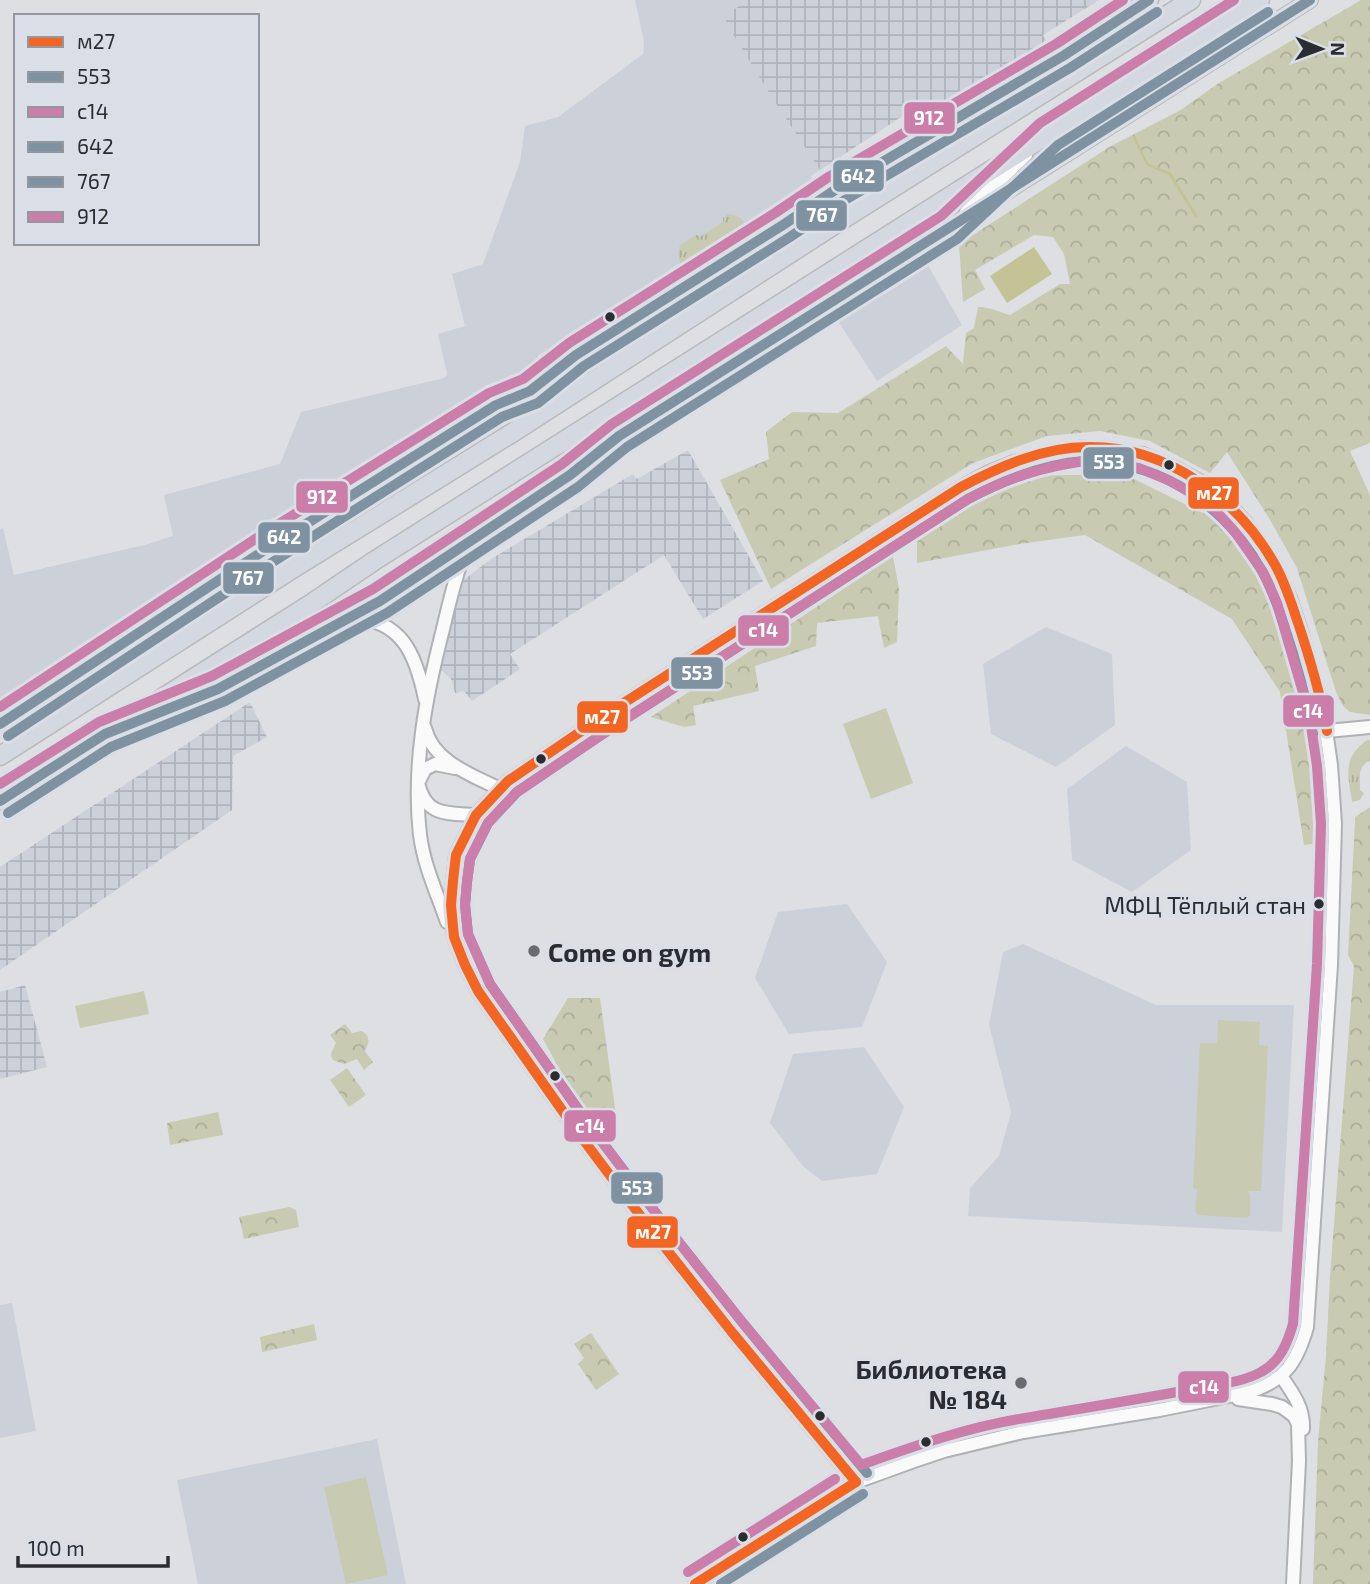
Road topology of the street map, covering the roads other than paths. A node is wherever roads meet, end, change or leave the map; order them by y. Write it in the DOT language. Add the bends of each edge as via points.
graph roads {
  1 [pos="1149,0"];
  2 [pos="1191,0"];
  3 [pos="1260,0"];
  4 [pos="1310,0"];
  5 [pos="963,115"];
  6 [pos="1049,134"];
  7 [pos="950,227"];
  8 [pos="758,273"];
  9 [pos="469,542"];
  10 [pos="351,618"];
  11 [pos="0,724"];
  12 [pos="424,725"];
  13 [pos="1370,727"];
  14 [pos="1327,731"];
  15 [pos="105,734"];
  16 [pos="0,756"];
  17 [pos="465,772"];
  18 [pos="418,783"];
  19 [pos="500,789"];
  20 [pos="0,801"];
  21 [pos="476,815"];
  22 [pos="458,948"];
  23 [pos="1281,1376"];
  24 [pos="1227,1397"];
  25 [pos="1299,1461"];
  26 [pos="856,1482"];
  27 [pos="695,1584"];
  28 [pos="1293,1584"];
  1 -- 5 [label="highway"];
  2 -- 8 [label="highway"];
  3 -- 6 [label="highway"];
  4 -- 7 [label="main road"];
  5 -- 8 [label="highway" via="846,200"];
  5 -- 11 [label="street" via="838,188 576,355 530,391 496,405 274,544"];
  6 -- 7 [label="street"];
  6 -- 15 [label="highway"];
  7 -- 9 [label="main road" via="619,436 570,475"];
  8 -- 16 [label="highway"];
  9 -- 10 [label="main road"];
  9 -- 12 [label="street" via="436,654"];
  10 -- 12 [label="street" via="381,623 405,644 420,674"];
  10 -- 15 [label="main road" via="218,689"];
  12 -- 17 [label="street" via="435,750"];
  12 -- 18 [label="street"];
  13 -- 14 [label="street"];
  14 -- 19 [label="street" via="1290,598 1275,565 1246,523 1226,501 1177,468 1143,454 1085,447 1014,462 961,487 605,715"];
  14 -- 23 [label="street" via="1335,824 1333,905 1308,1321 1301,1349"];
  15 -- 20 [label="highway"];
  17 -- 18 [label="street" via="435,764 425,769"];
  17 -- 19 [label="street"];
  18 -- 21 [label="street" via="421,795 436,810"];
  18 -- 22 [label="street" via="426,867"];
  19 -- 21 [label="street"];
  21 -- 22 [label="street" via="456,855 451,905"];
  22 -- 26 [label="street" via="478,990 606,1171"];
  23 -- 24 [label="street" via="1262,1388"];
  23 -- 25 [label="street" via="1304,1418"];
  24 -- 25 [label="street" via="1288,1410 1298,1424"];
  24 -- 26 [label="street" via="995,1438"];
  25 -- 28 [label="street"];
  26 -- 27 [label="street"];
}
